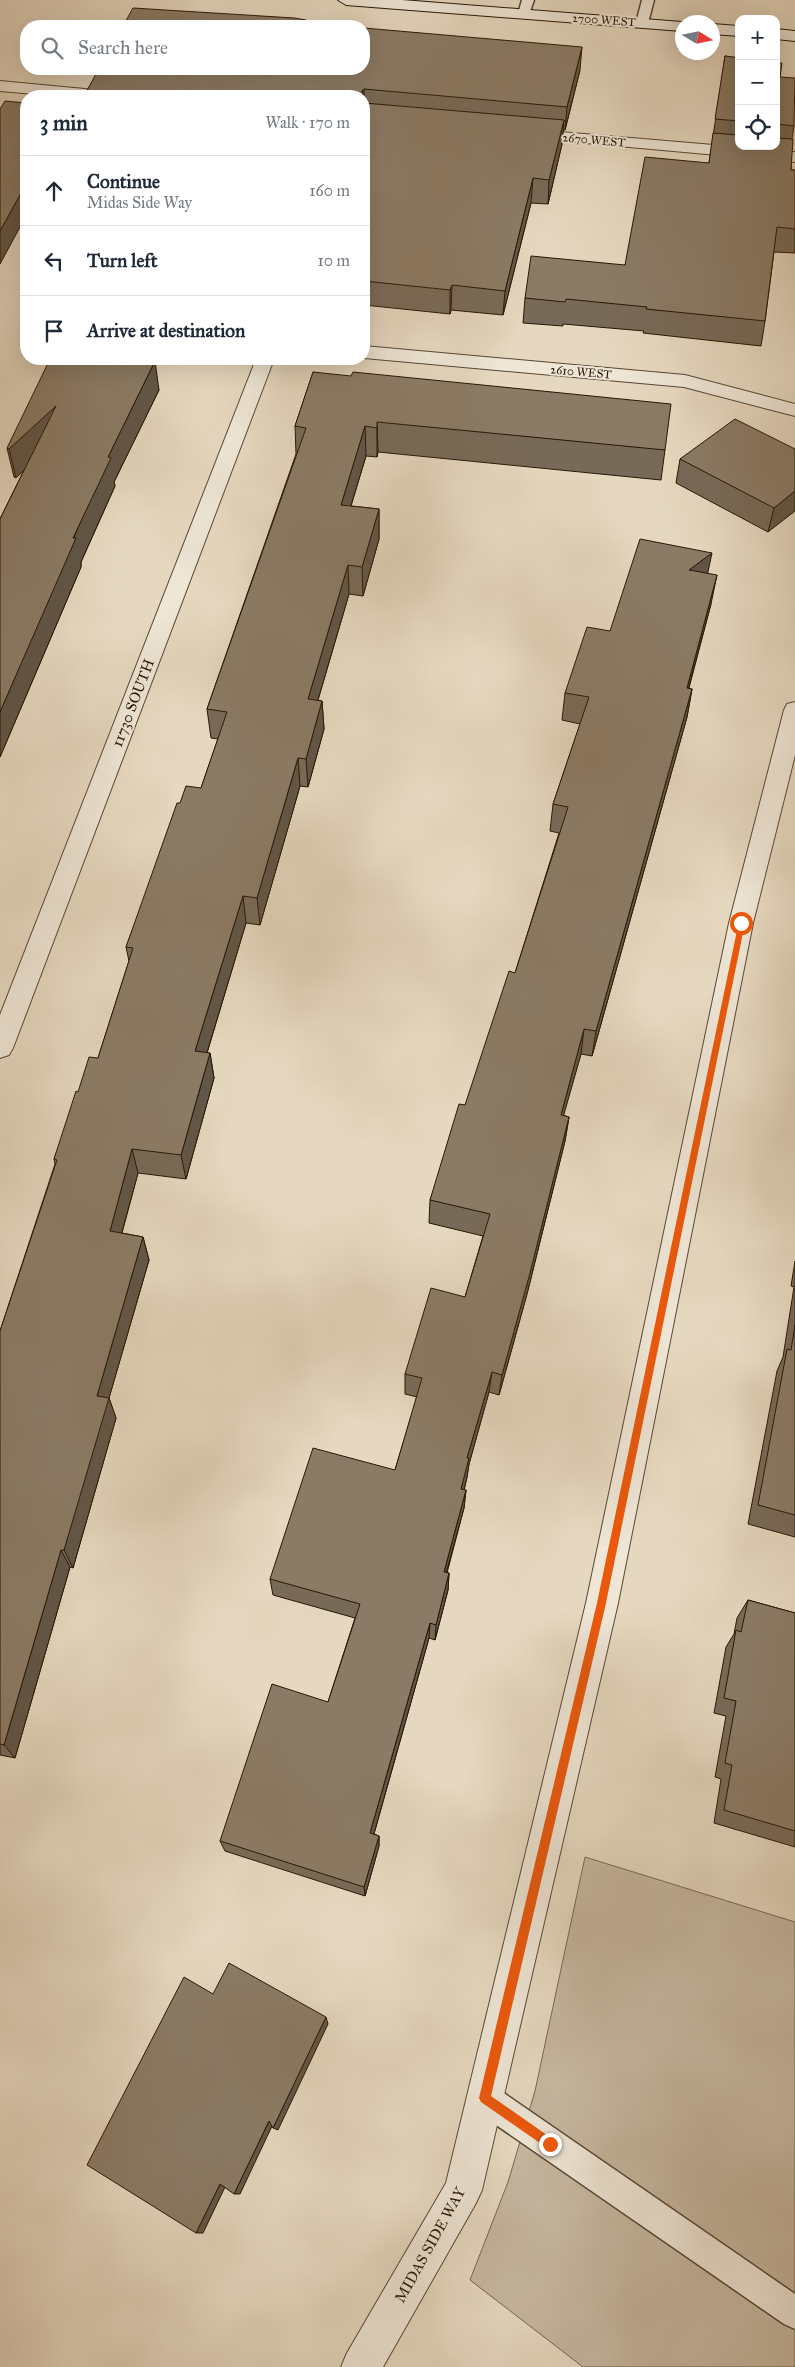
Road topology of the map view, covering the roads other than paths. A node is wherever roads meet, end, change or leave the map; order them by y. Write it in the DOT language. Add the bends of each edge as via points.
graph roads {
  1 [pos="346,0"];
  2 [pos="648,0"];
  3 [pos="526,7"];
  4 [pos="642,23"];
  5 [pos="675,26"];
  6 [pos="720,30"];
  7 [pos="735,31"];
  8 [pos="780,34"];
  9 [pos="795,36"];
  10 [pos="0,86"];
  11 [pos="42,90"];
  12 [pos="510,133"];
  13 [pos="795,157"];
  14 [pos="370,353"];
  15 [pos="263,365"];
  16 [pos="795,410"];
  17 [pos="795,710"];
  18 [pos="0,1048"];
  19 [pos="484,2098"];
  20 [pos="795,2313"];
  21 [pos="362,2367"];
  1 -- 3 [label="street, 2700 WEST"];
  2 -- 4 [label="lane"];
  3 -- 4 [label="street, 2700 WEST"];
  4 -- 5 [label="street, 2700 WEST"];
  6 -- 7 [label="street"];
  8 -- 9 [label="street"];
  10 -- 11 [label="street"];
  12 -- 13 [label="street, 2670 WEST"];
  14 -- 16 [label="street, 2610 WEST" via="685,382"];
  15 -- 18 [label="street, 11730 SOUTH"];
  17 -- 19 [label="street, MIDAS SIDE WAY" via="741,923 602,1603"];
  19 -- 20 [label="lane"];
  19 -- 21 [label="street, MIDAS SIDE WAY" via="463,2190"];
}
